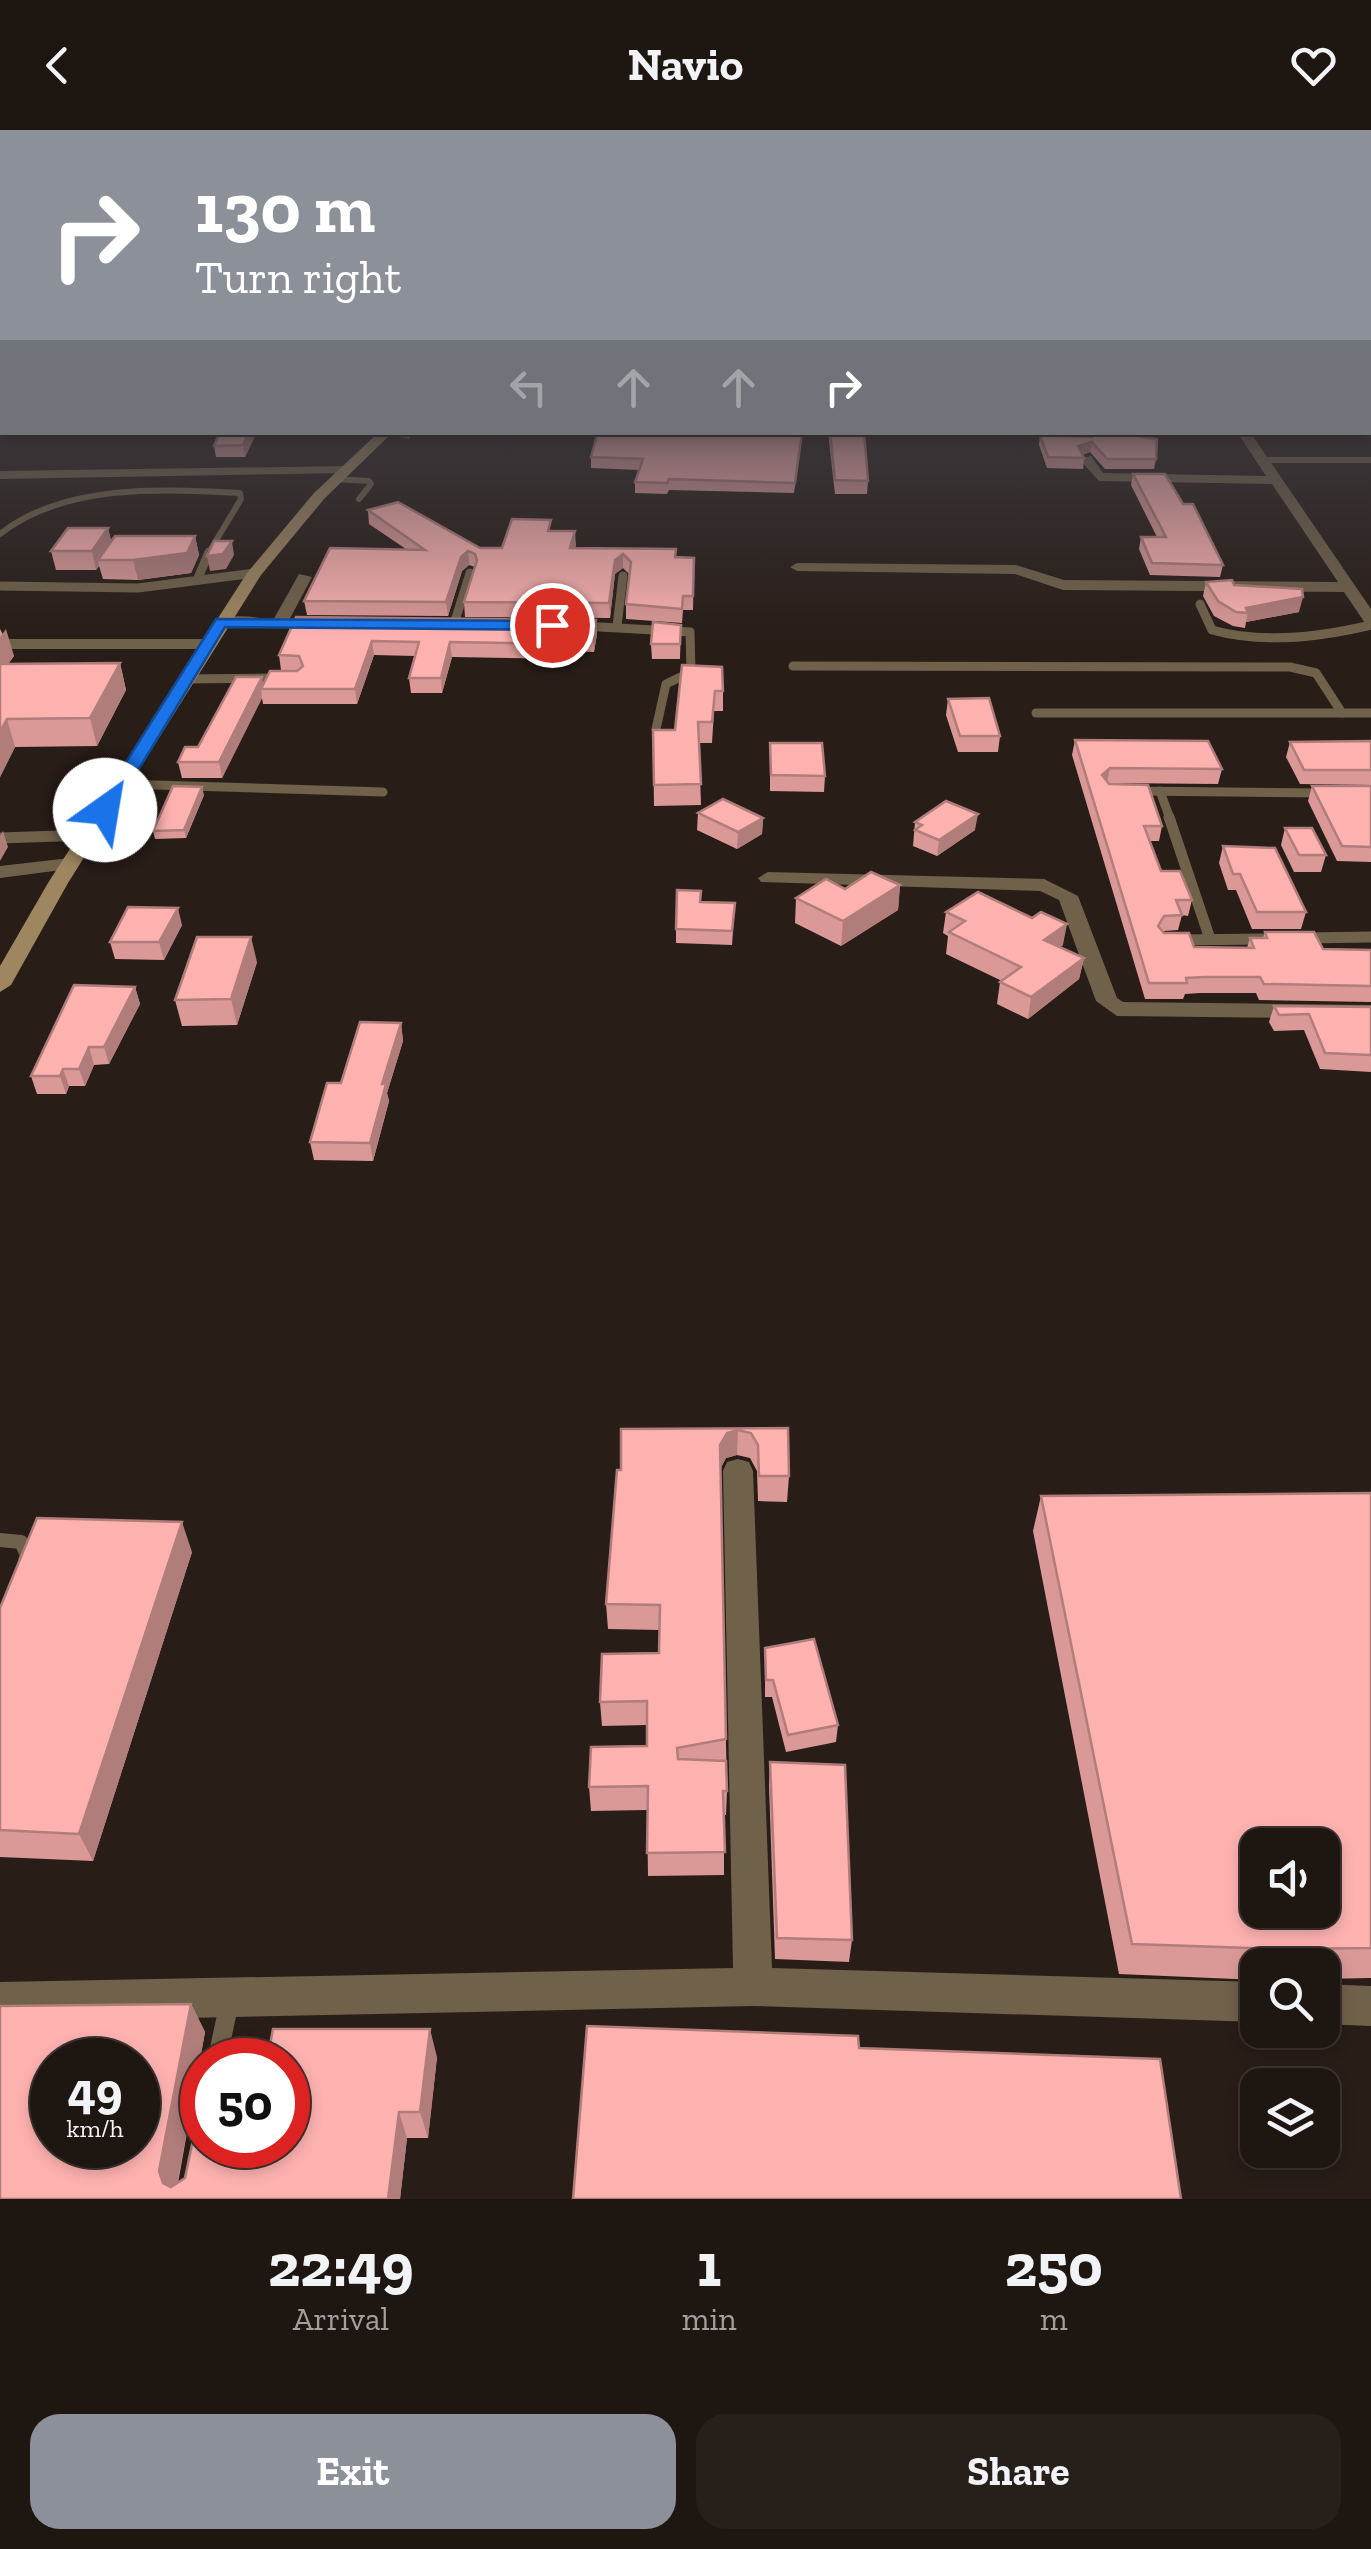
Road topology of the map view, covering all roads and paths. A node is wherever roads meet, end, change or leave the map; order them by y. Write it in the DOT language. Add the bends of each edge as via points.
graph roads {
  1 [pos="372,446"];
  2 [pos="1252,446"];
  3 [pos="1086,459"];
  4 [pos="1262,460"];
  5 [pos="1371,460"];
  6 [pos="341,474"];
  7 [pos="0,476"];
  8 [pos="1276,480"];
  9 [pos="359,499"];
  10 [pos="0,534"];
  11 [pos="797,567"];
  12 [pos="470,573"];
  13 [pos="255,574"];
  14 [pos="623,576"];
  15 [pos="304,577"];
  16 [pos="198,578"];
  17 [pos="0,586"];
  18 [pos="1348,587"];
  19 [pos="1200,604"];
  20 [pos="221,622"];
  21 [pos="272,623"];
  22 [pos="300,623"];
  23 [pos="1371,623"];
  24 [pos="435,624"];
  25 [pos="454,624"];
  26 [pos="472,624"];
  27 [pos="563,625"];
  28 [pos="617,626"];
  29 [pos="0,644"];
  30 [pos="208,644"];
  31 [pos="793,666"];
  32 [pos="298,678"];
  33 [pos="185,679"];
  34 [pos="1036,713"];
  35 [pos="1342,713"];
  36 [pos="1371,713"];
  37 [pos="656,729"];
  38 [pos="122,781"];
  39 [pos="251,782"];
  40 [pos="1124,791"];
  41 [pos="1160,791"];
  42 [pos="383,792"];
  43 [pos="1333,793"];
  44 [pos="89,835"];
  45 [pos="0,838"];
  46 [pos="70,864"];
  47 [pos="0,872"];
  48 [pos="768,878"];
  49 [pos="1371,938"];
  50 [pos="1210,939"];
  51 [pos="1164,940"];
  52 [pos="0,985"];
  53 [pos="1371,1012"];
  54 [pos="738,1471"];
  55 [pos="0,1540"];
  56 [pos="20,1573"];
  57 [pos="754,1987"];
  58 [pos="231,1996"];
  59 [pos="1240,2001"];
  60 [pos="0,2002"];
  61 [pos="1340,2005"];
  62 [pos="1371,2006"];
  63 [pos="222,2038"];
  1 -- 6 [label="main road"];
  2 -- 4 [label="street"];
  3 -- 8 [label="street" via="1099,478"];
  4 -- 5 [label="lane"];
  4 -- 8 [label="street"];
  6 -- 7 [label="street"];
  6 -- 9 [label="lane" via="372,484"];
  6 -- 13 [label="main road"];
  8 -- 18 [label="street"];
  10 -- 16 [label="lane" via="19,517 139,490 240,493"];
  11 -- 18 [label="street" via="1016,570 1063,585"];
  12 -- 25 [label="lane"];
  13 -- 16 [label="lane"];
  13 -- 20 [label="main road"];
  14 -- 28 [label="lane"];
  15 -- 21 [label="street"];
  16 -- 17 [label="lane" via="138,588"];
  18 -- 23 [label="street"];
  19 -- 23 [label="lane" via="1212,630 1230,636 1340,634"];
  20 -- 21 [label="street"];
  20 -- 30 [label="main road"];
  21 -- 22 [label="lane"];
  24 -- 25 [label="lane"];
  25 -- 26 [label="lane"];
  27 -- 28 [label="lane"];
  28 -- 37 [label="lane" via="690,632 691,672 666,684"];
  29 -- 30 [label="street"];
  30 -- 33 [label="main road"];
  31 -- 35 [label="lane" via="1290,666 1316,673"];
  32 -- 33 [label="lane"];
  33 -- 38 [label="main road"];
  34 -- 35 [label="lane"];
  35 -- 36 [label="lane"];
  38 -- 39 [label="lane"];
  38 -- 42 [label="lane"];
  38 -- 44 [label="main road"];
  40 -- 41 [label="lane"];
  41 -- 43 [label="lane"];
  41 -- 50 [label="lane"];
  44 -- 45 [label="lane"];
  44 -- 46 [label="main road"];
  46 -- 47 [label="street"];
  46 -- 52 [label="main road"];
  48 -- 53 [label="street" via="1044,885 1068,896 1107,1001 1117,1009"];
  49 -- 50 [label="lane"];
  50 -- 51 [label="lane"];
  54 -- 57 [label="street"];
  55 -- 56 [label="lane" via="21,1542 27,1555"];
  57 -- 58 [label="street"];
  57 -- 59 [label="street"];
  58 -- 60 [label="street"];
  58 -- 63 [label="lane"];
  61 -- 62 [label="street"];
}
